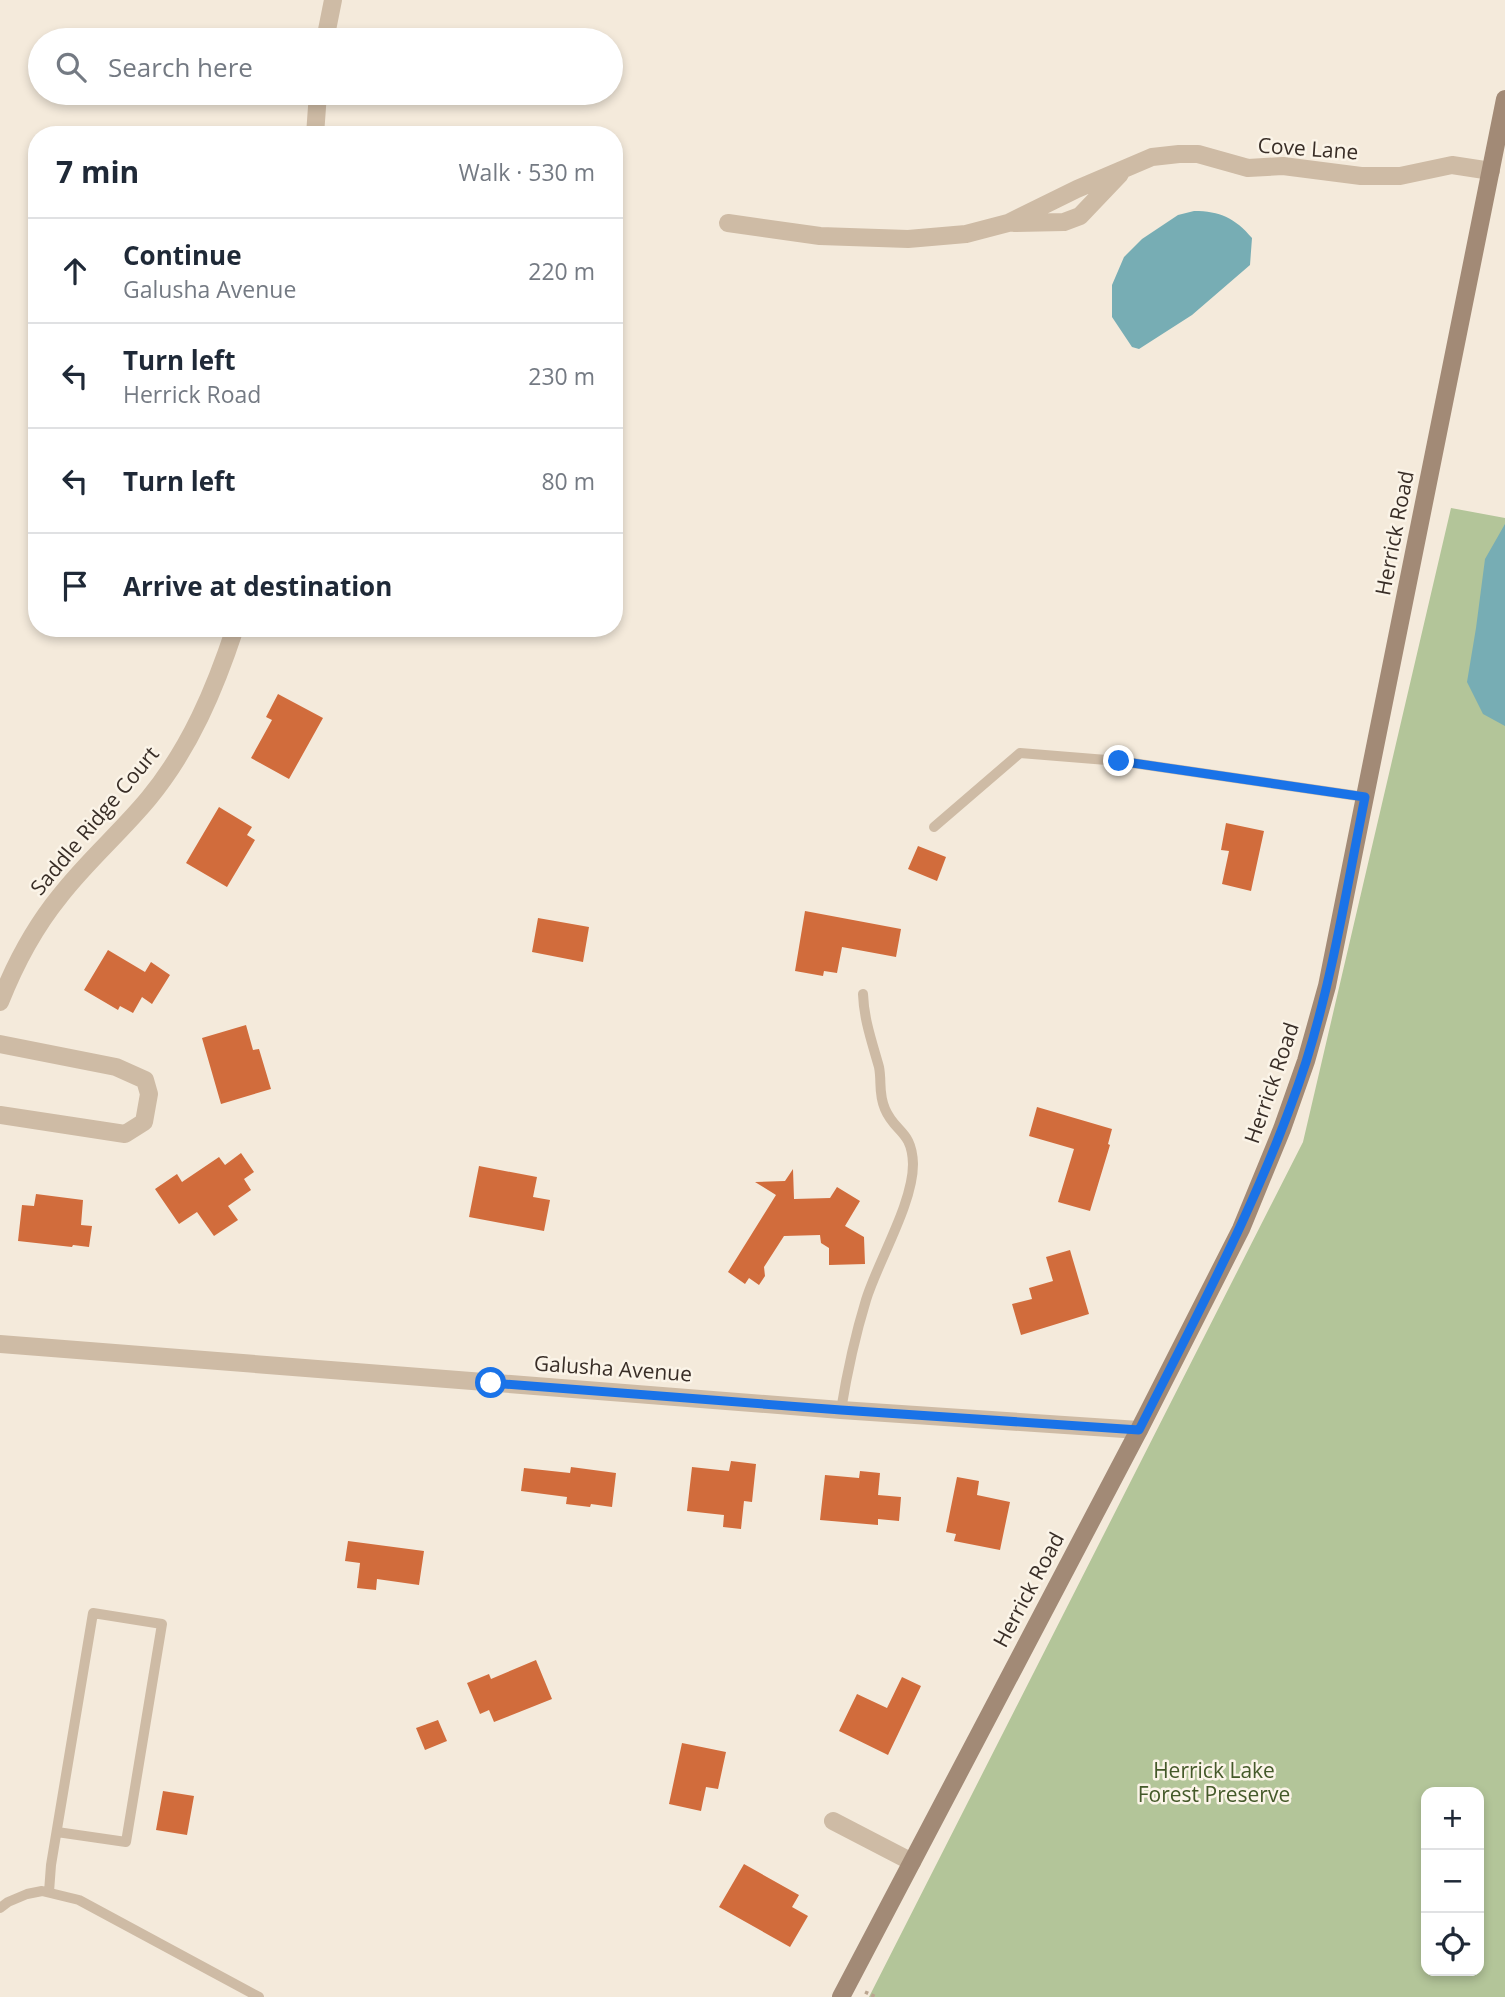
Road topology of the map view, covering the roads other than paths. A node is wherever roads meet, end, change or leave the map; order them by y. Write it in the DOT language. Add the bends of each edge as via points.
graph roads {
  1 [pos="332,0"];
  2 [pos="327,28"];
  3 [pos="1505,99"];
  4 [pos="317,105"];
  5 [pos="316,126"];
  6 [pos="1125,169"];
  7 [pos="1491,171"];
  8 [pos="728,223"];
  9 [pos="1008,223"];
  10 [pos="231,637"];
  11 [pos="1365,797"];
  12 [pos="933,827"];
  13 [pos="863,994"];
  14 [pos="0,1002"];
  15 [pos="0,1044"];
  16 [pos="0,1115"];
  17 [pos="0,1344"];
  18 [pos="841,1410"];
  19 [pos="1139,1430"];
  20 [pos="833,1821"];
  21 [pos="57,1832"];
  22 [pos="912,1862"];
  23 [pos="48,1892"];
  24 [pos="0,1908"];
  25 [pos="259,1997"];
  26 [pos="841,1997"];
  1 -- 2 [label="street"];
  3 -- 7 [label="street, Herrick Road"];
  4 -- 5 [label="street"];
  6 -- 7 [label="street, Cove Lane" via="1152,157 1198,154 1248,168 1283,166 1361,176 1400,176 1452,165"];
  6 -- 9 [label="street, Cove Lane"];
  6 -- 9 [label="street, Cove Lane" via="1080,216 1065,222"];
  7 -- 11 [label="street, Herrick Road"];
  8 -- 9 [label="street, Cove Lane" via="820,236 908,239 966,234"];
  10 -- 14 [label="street, Saddle Ridge Court" via="202,715 177,759 150,797 46,915"];
  11 -- 12 [label="lane" via="1119,761 1020,754"];
  11 -- 19 [label="street, Herrick Road" via="1327,986 1282,1129 1241,1228"];
  13 -- 18 [label="lane" via="864,1019 880,1071 879,1093 886,1112 909,1139 913,1163 905,1201 866,1300"];
  15 -- 16 [label="street" via="116,1067 145,1080 149,1094 144,1122 125,1134"];
  17 -- 18 [label="street, Galusha Avenue"];
  18 -- 19 [label="street, Galusha Avenue"];
  19 -- 22 [label="street, Herrick Road"];
  20 -- 22 [label="street"];
  21 -- 21 [label="lane" via="93,1613 162,1624 126,1842"];
  21 -- 23 [label="lane"];
  22 -- 26 [label="street, Herrick Road"];
  23 -- 24 [label="lane" via="27,1894"];
  23 -- 25 [label="lane" via="79,1900"];
}
